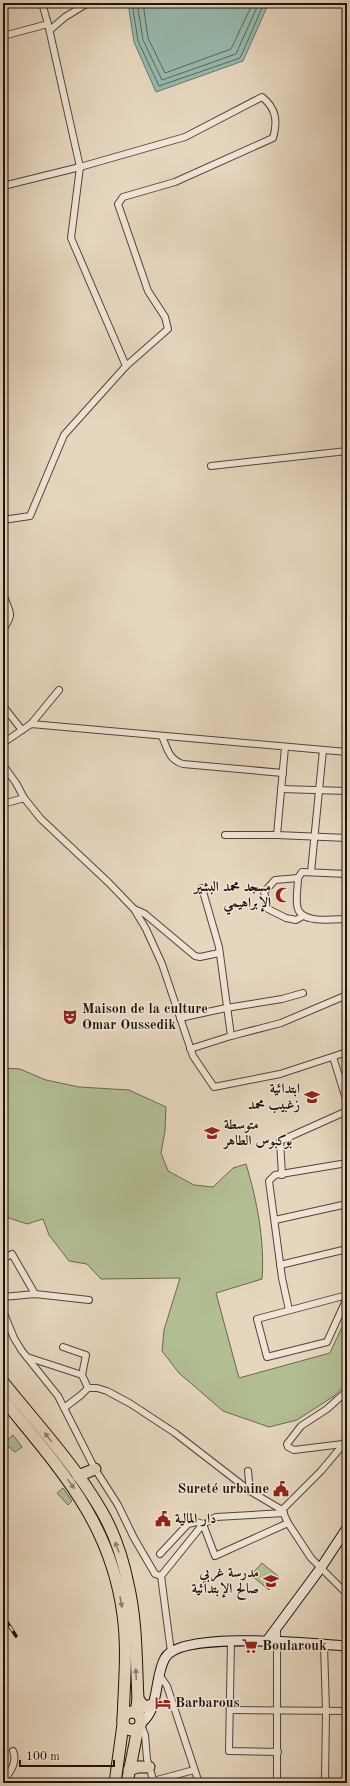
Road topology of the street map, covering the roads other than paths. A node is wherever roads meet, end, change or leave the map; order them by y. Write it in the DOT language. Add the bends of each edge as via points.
graph roads {
  1 [pos="42,3"];
  2 [pos="88,3"];
  3 [pos="49,27"];
  4 [pos="3,36"];
  5 [pos="80,167"];
  6 [pos="3,186"];
  7 [pos="126,366"];
  8 [pos="347,451"];
  9 [pos="211,466"];
  10 [pos="3,520"];
  11 [pos="3,597"];
  12 [pos="3,630"];
  13 [pos="59,690"];
  14 [pos="3,706"];
  15 [pos="30,724"];
  16 [pos="22,730"];
  17 [pos="162,736"];
  18 [pos="3,743"];
  19 [pos="285,747"];
  20 [pos="323,750"];
  21 [pos="347,752"];
  22 [pos="3,765"];
  23 [pos="283,773"];
  24 [pos="281,789"];
  25 [pos="319,790"];
  26 [pos="347,791"];
  27 [pos="24,798"];
  28 [pos="3,804"];
  29 [pos="225,835"];
  30 [pos="277,835"];
  31 [pos="314,837"];
  32 [pos="347,838"];
  33 [pos="311,872"];
  34 [pos="347,874"];
  35 [pos="298,878"];
  36 [pos="202,888"];
  37 [pos="134,909"];
  38 [pos="298,910"];
  39 [pos="303,916"];
  40 [pos="347,919"];
  41 [pos="296,920"];
  42 [pos="219,953"];
  43 [pos="303,993"];
  44 [pos="347,995"];
  45 [pos="226,1008"];
  46 [pos="180,1018"];
  47 [pos="231,1036"];
  48 [pos="190,1049"];
  49 [pos="347,1052"];
  50 [pos="333,1057"];
  51 [pos="347,1102"];
  52 [pos="347,1111"];
  53 [pos="347,1162"];
  54 [pos="282,1174"];
  55 [pos="347,1204"];
  56 [pos="275,1220"];
  57 [pos="347,1249"];
  58 [pos="3,1259"];
  59 [pos="280,1265"];
  60 [pos="35,1294"];
  61 [pos="3,1296"];
  62 [pos="347,1296"];
  63 [pos="89,1300"];
  64 [pos="289,1310"];
  65 [pos="3,1311"];
  66 [pos="63,1347"];
  67 [pos="26,1357"];
  68 [pos="82,1375"];
  69 [pos="3,1382"];
  70 [pos="88,1388"];
  71 [pos="347,1391"];
  72 [pos="3,1399"];
  73 [pos="64,1408"];
  74 [pos="345,1442"];
  75 [pos="95,1469"];
  76 [pos="248,1471"];
  77 [pos="78,1476"];
  78 [pos="250,1491"];
  79 [pos="283,1512"];
  80 [pos="288,1523"];
  81 [pos="203,1524"];
  82 [pos="347,1528"];
  83 [pos="160,1554"];
  84 [pos="320,1569"];
  85 [pos="161,1576"];
  86 [pos="347,1594"];
  87 [pos="277,1627"];
  88 [pos="231,1641"];
  89 [pos="266,1642"];
  90 [pos="277,1643"];
  91 [pos="324,1645"];
  92 [pos="347,1646"];
  93 [pos="171,1652"];
  94 [pos="160,1676"];
  95 [pos="230,1710"];
  96 [pos="278,1710"];
  97 [pos="326,1711"];
  98 [pos="347,1711"];
  99 [pos="142,1718"];
  100 [pos="123,1722"];
  101 [pos="13,1751"];
  102 [pos="278,1752"];
  103 [pos="149,1767"];
  104 [pos="129,1770"];
  105 [pos="194,1770"];
  106 [pos="3,1782"];
  107 [pos="154,1782"];
  108 [pos="115,1783"];
  109 [pos="126,1783"];
  110 [pos="199,1783"];
  111 [pos="277,1783"];
  112 [pos="325,1783"];
  1 -- 3 [label="street"];
  2 -- 3 [label="street"];
  3 -- 4 [label="street"];
  3 -- 5 [label="street"];
  5 -- 6 [label="street"];
  5 -- 7 [label="street" via="71,238"];
  5 -- 7 [label="street" via="185,137 262,96 271,104 277,124 273,138 175,182 123,198 118,204 148,292 164,317 168,329"];
  7 -- 10 [label="street" via="64,435 30,516"];
  8 -- 9 [label="street"];
  11 -- 12 [label="street" via="10,612 10,620"];
  13 -- 15 [label="street"];
  14 -- 16 [label="street"];
  15 -- 16 [label="street"];
  15 -- 17 [label="street"];
  16 -- 18 [label="street"];
  17 -- 19 [label="street"];
  17 -- 23 [label="street" via="171,757 176,762"];
  19 -- 20 [label="street"];
  19 -- 23 [label="street"];
  20 -- 21 [label="street"];
  20 -- 25 [label="street"];
  22 -- 27 [label="street"];
  23 -- 24 [label="street"];
  24 -- 25 [label="street"];
  24 -- 30 [label="street"];
  25 -- 26 [label="street"];
  25 -- 31 [label="street"];
  27 -- 28 [label="street"];
  27 -- 37 [label="street" via="53,832"];
  29 -- 30 [label="street"];
  30 -- 31 [label="street"];
  31 -- 32 [label="street"];
  31 -- 33 [label="street"];
  33 -- 34 [label="street"];
  33 -- 35 [label="street" via="302,872"];
  35 -- 38 [label="street"];
  35 -- 41 [label="street" via="275,880 264,892 268,909"];
  36 -- 42 [label="street"];
  37 -- 42 [label="street" via="145,914 195,956"];
  37 -- 46 [label="street" via="162,964"];
  38 -- 39 [label="street"];
  38 -- 41 [label="street"];
  39 -- 40 [label="street" via="310,919"];
  39 -- 41 [label="street"];
  42 -- 45 [label="street"];
  43 -- 45 [label="street"];
  44 -- 47 [label="street" via="281,1023"];
  45 -- 46 [label="street"];
  45 -- 47 [label="street"];
  46 -- 48 [label="street"];
  47 -- 48 [label="street"];
  48 -- 50 [label="street" via="198,1066 214,1087 280,1074"];
  49 -- 50 [label="street"];
  50 -- 51 [label="street"];
  52 -- 54 [label="street" via="280,1141"];
  53 -- 54 [label="street"];
  54 -- 56 [label="street" via="275,1175 269,1181"];
  55 -- 56 [label="street"];
  56 -- 59 [label="street"];
  57 -- 59 [label="street"];
  58 -- 60 [label="street" via="12,1254"];
  59 -- 64 [label="street"];
  60 -- 61 [label="street"];
  60 -- 63 [label="street"];
  62 -- 64 [label="street"];
  62 -- 64 [label="street" via="327,1342 267,1357 257,1319"];
  65 -- 67 [label="street" via="14,1338"];
  66 -- 68 [label="street" via="86,1355"];
  67 -- 68 [label="street"];
  67 -- 73 [label="street" via="58,1396"];
  68 -- 70 [label="street"];
  77 -- 69 [label="highway, one-way"];
  70 -- 73 [label="street"];
  70 -- 78 [label="street" via="106,1391 131,1404 175,1433"];
  71 -- 74 [label="street" via="327,1409 301,1426 287,1444 294,1450"];
  72 -- 100 [label="highway, one-way" via="71,1485 96,1523 107,1549 124,1615"];
  73 -- 75 [label="street"];
  74 -- 79 [label="street"];
  75 -- 77 [label="highway"];
  75 -- 85 [label="street" via="118,1505 155,1574"];
  76 -- 78 [label="street"];
  99 -- 77 [label="highway, one-way" via="144,1707 138,1700 135,1626 128,1583 104,1515"];
  78 -- 79 [label="street"];
  79 -- 80 [label="street"];
  79 -- 81 [label="street" via="216,1517"];
  80 -- 81 [label="street" via="215,1556"];
  80 -- 84 [label="street"];
  81 -- 83 [label="street" via="188,1524"];
  81 -- 85 [label="street"];
  82 -- 84 [label="main road"];
  84 -- 86 [label="street"];
  84 -- 87 [label="main road"];
  85 -- 93 [label="street"];
  87 -- 89 [label="main road"];
  87 -- 90 [label="street"];
  88 -- 89 [label="main road"];
  88 -- 93 [label="main road" via="196,1643"];
  88 -- 95 [label="street"];
  89 -- 90 [label="main road"];
  90 -- 91 [label="main road"];
  90 -- 96 [label="street"];
  91 -- 92 [label="main road"];
  91 -- 97 [label="street"];
  93 -- 94 [label="main road" via="164,1660"];
  94 -- 99 [label="main road"];
  94 -- 105 [label="street" via="167,1686"];
  95 -- 96 [label="street"];
  95 -- 102 [label="street" via="229,1751"];
  96 -- 97 [label="street"];
  96 -- 102 [label="street"];
  97 -- 98 [label="street"];
  97 -- 112 [label="street"];
  99 -- 100 [label="highway" via="128,1713"];
  99 -- 100 [label="highway" via="131,1731"];
  99 -- 103 [label="street"];
  99 -- 104 [label="highway"];
  100 -- 108 [label="highway"];
  101 -- 106 [label="street" via="14,1763"];
  102 -- 111 [label="street"];
  103 -- 104 [label="highway"];
  103 -- 107 [label="street"];
  104 -- 109 [label="highway"];
  105 -- 107 [label="street"];
  105 -- 110 [label="street"];
}
